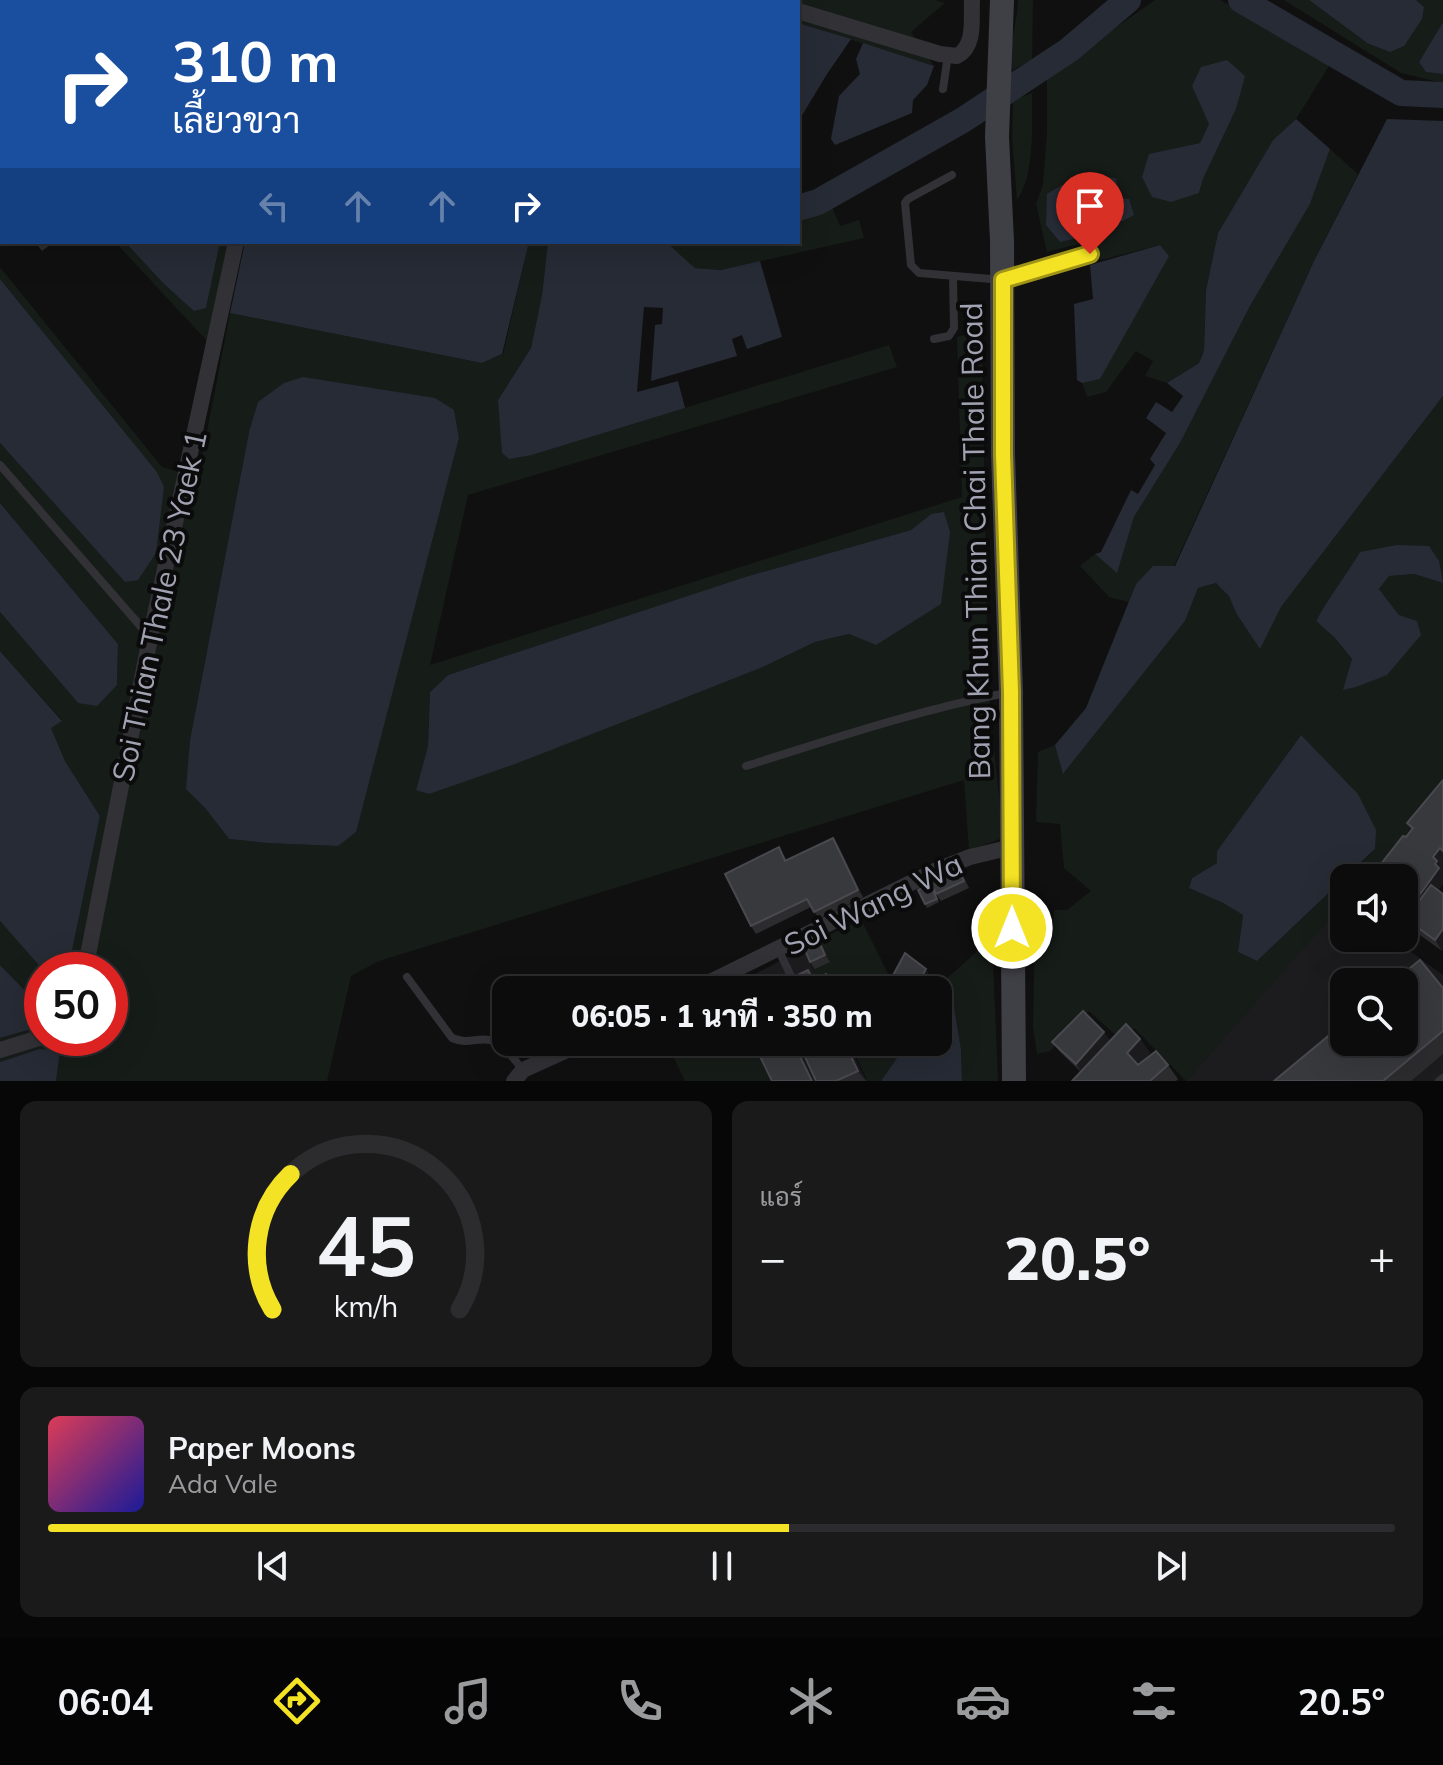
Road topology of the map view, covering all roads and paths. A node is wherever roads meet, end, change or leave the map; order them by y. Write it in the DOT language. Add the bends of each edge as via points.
graph roads {
  1 [pos="972,0"];
  2 [pos="1002,0"];
  3 [pos="800,12"];
  4 [pos="948,55"];
  5 [pos="943,89"];
  6 [pos="952,175"];
  7 [pos="236,244"];
  8 [pos="1090,254"];
  9 [pos="953,276"];
  10 [pos="1003,280"];
  11 [pos="934,339"];
  12 [pos="0,465"];
  13 [pos="150,638"];
  14 [pos="1011,692"];
  15 [pos="746,766"];
  16 [pos="1012,847"];
  17 [pos="778,949"];
  18 [pos="89,952"];
  19 [pos="723,976"];
  20 [pos="791,976"];
  21 [pos="407,977"];
  22 [pos="24,1043"];
  23 [pos="0,1050"];
  24 [pos="557,1056"];
  25 [pos="518,1076"];
  26 [pos="1014,1081"];
  1 -- 4 [label="street" via="968,48"];
  2 -- 10 [label="main road, Bang Khun Thian Chai Thale Road" via="997,137"];
  3 -- 4 [label="street"];
  4 -- 5 [label="lane"];
  6 -- 9 [label="lane" via="905,204 911,265 919,273"];
  7 -- 13 [label="street, Soi Thian Thale 23 Yaek 1"];
  8 -- 10 [label="lane"];
  9 -- 10 [label="lane"];
  9 -- 11 [label="lane" via="954,328 949,336"];
  10 -- 14 [label="main road, Bang Khun Thian Chai Thale Road"];
  12 -- 13 [label="lane"];
  13 -- 18 [label="street, Soi Thian Thale 23 Yaek 1"];
  14 -- 15 [label="lane" via="855,731"];
  14 -- 16 [label="main road, Bang Khun Thian Chai Thale Road"];
  16 -- 17 [label="street, Soi Wang Wa" via="937,870"];
  16 -- 26 [label="main road, Bang Khun Thian Chai Thale Road"];
  17 -- 19 [label="street, Soi Wang Wa"];
  17 -- 20 [label="lane"];
  21 -- 25 [label="lane" via="452,1038 489,1039 507,1052"];
  22 -- 23 [label="street"];
  24 -- 25 [label="street"];
}
